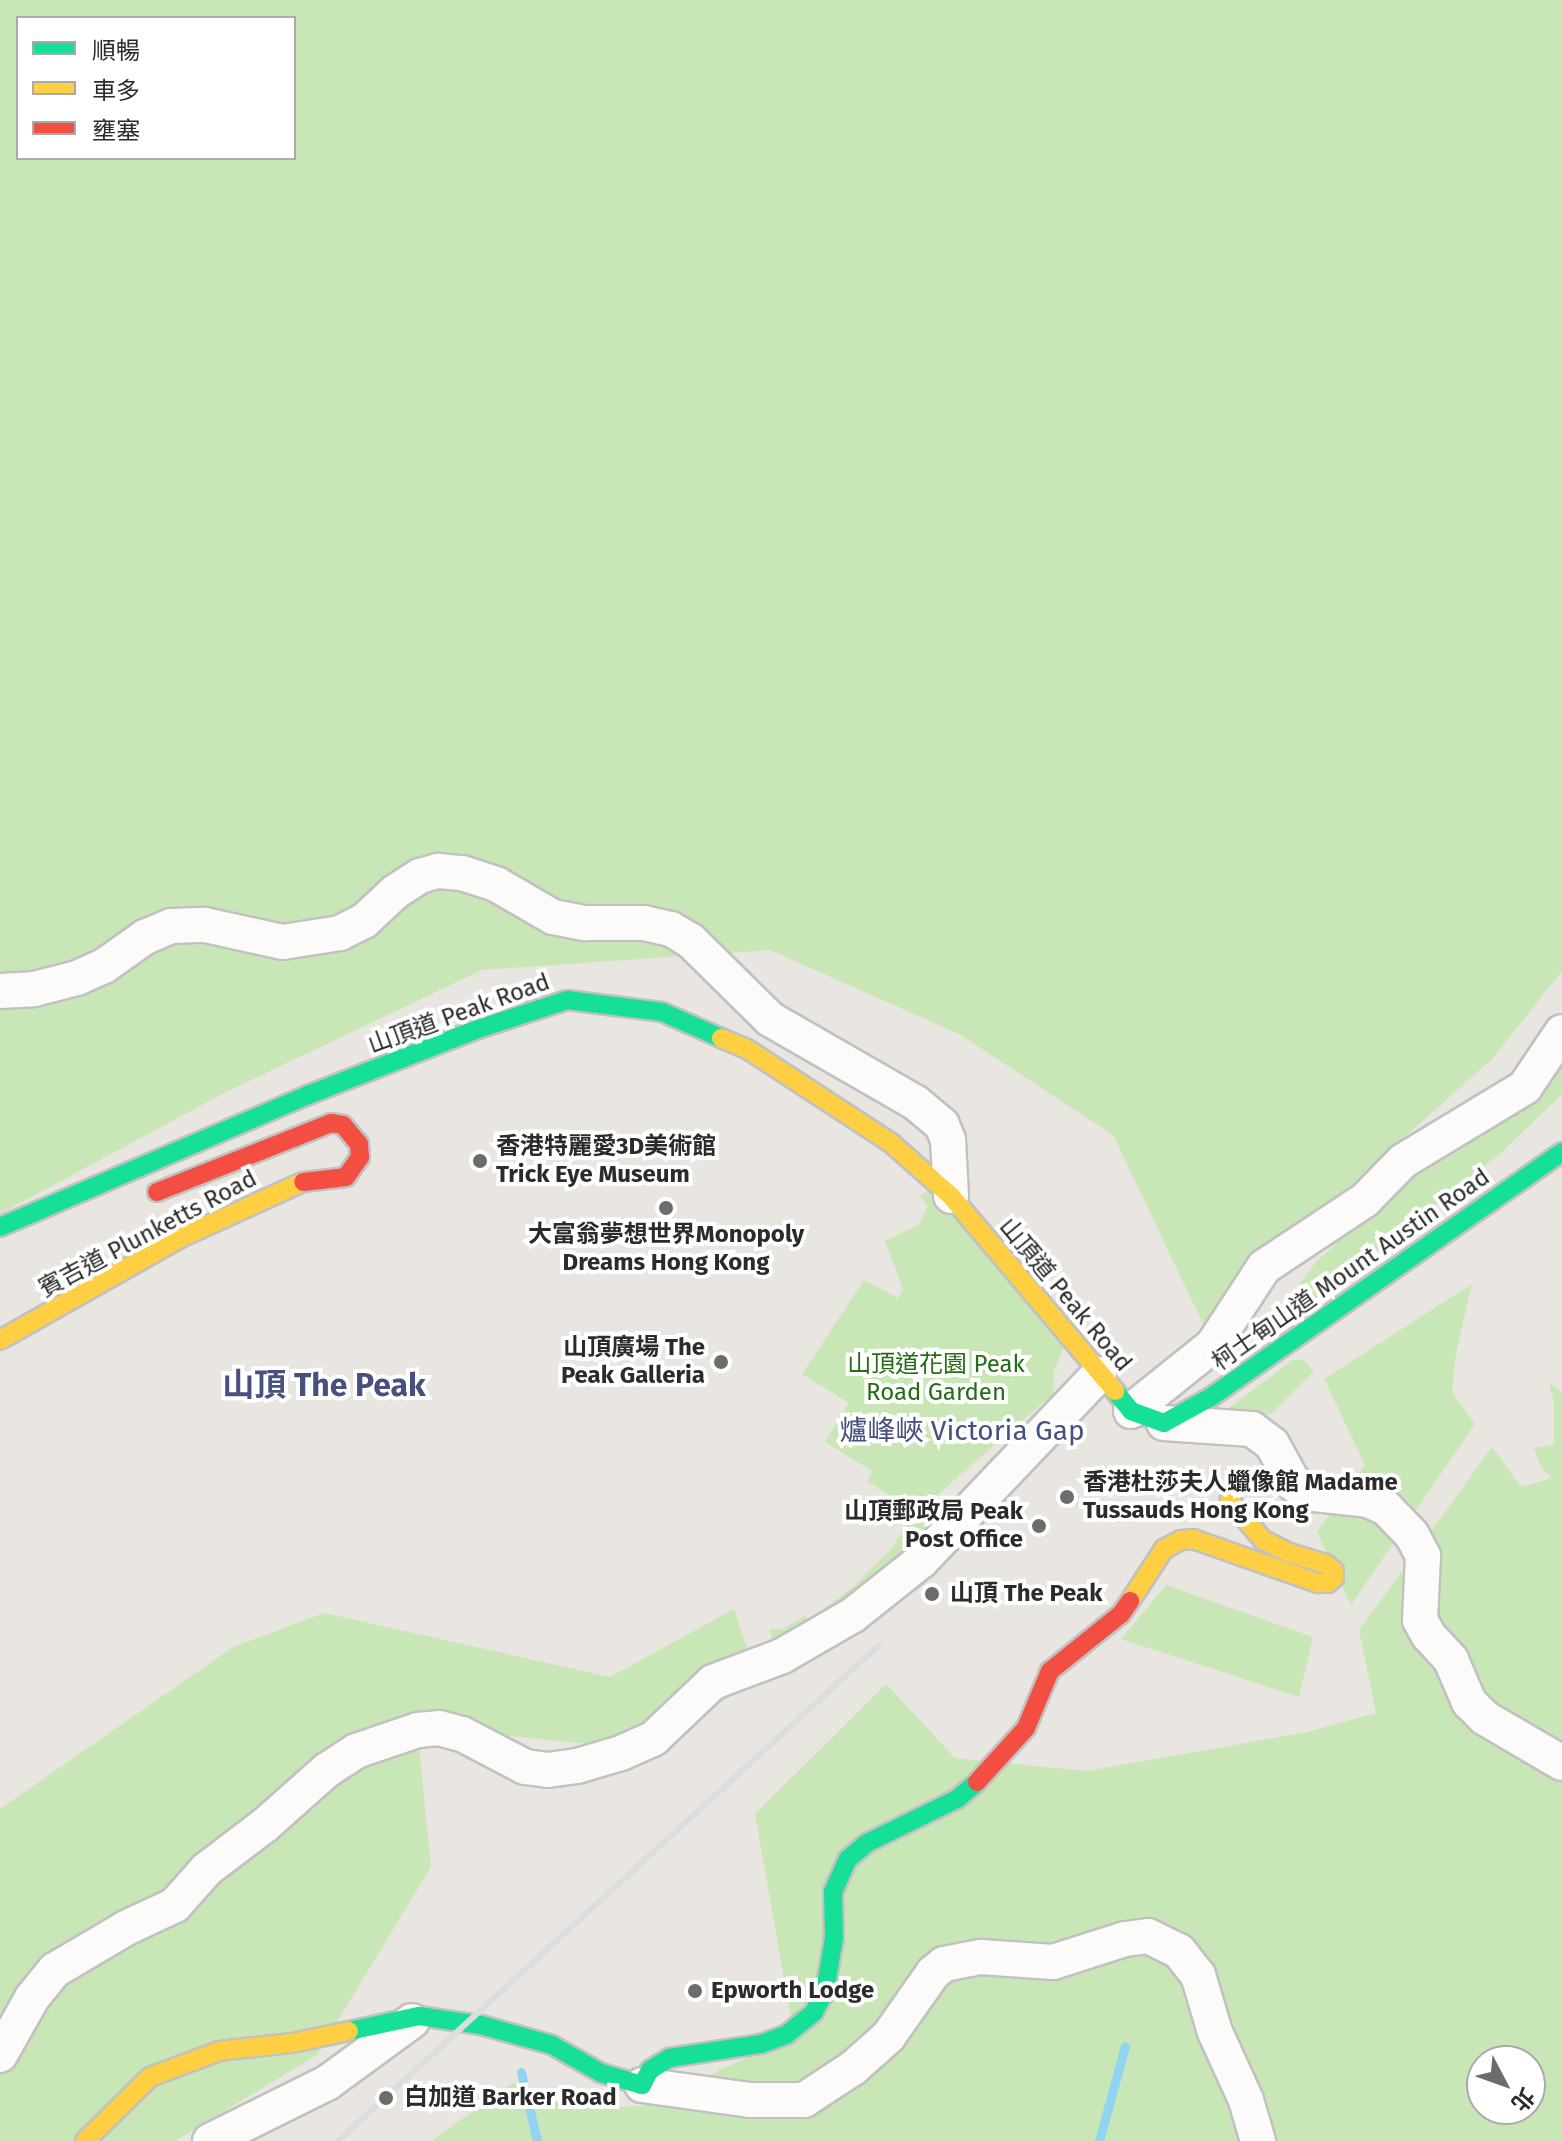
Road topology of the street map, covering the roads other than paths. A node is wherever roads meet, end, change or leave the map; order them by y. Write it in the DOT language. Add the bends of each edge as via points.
graph roads {
  1 [pos="0,991"];
  2 [pos="1562,1032"];
  3 [pos="1562,1152"];
  4 [pos="951,1196"];
  5 [pos="67,1197"];
  6 [pos="137,1200"];
  7 [pos="109,1204"];
  8 [pos="0,1227"];
  9 [pos="0,1340"];
  10 [pos="1099,1374"];
  11 [pos="1131,1411"];
  12 [pos="1164,1423"];
  13 [pos="1229,1500"];
  14 [pos="1562,1763"];
  15 [pos="419,2016"];
  16 [pos="0,2055"];
  17 [pos="642,2085"];
  18 [pos="85,2141"];
  19 [pos="210,2141"];
  20 [pos="1258,2141"];
  1 -- 4 [label="street" via="77,978 171,926 205,925 283,942 340,933 364,921 420,876 462,873 496,884 562,919 644,923 671,929 691,941 770,1019 899,1093 942,1125 948,1140"];
  2 -- 11 [label="street" via="1525,1087 1403,1161 1365,1200 1264,1267 1213,1345"];
  3 -- 12 [label="street, 柯士甸山道 Mount Austin Road" via="1211,1397"];
  4 -- 5 [label="street, 山頂道 Peak Road" via="891,1143 747,1049 662,1012 567,1000 323,1089"];
  4 -- 10 [label="street, 山頂道 Peak Road"];
  5 -- 7 [label="street"];
  5 -- 8 [label="street, 山頂道 Peak Road"];
  6 -- 9 [label="street, 賓吉道 Plunketts Road" via="318,1126 343,1125 359,1144 360,1157 346,1177 299,1182 167,1245"];
  10 -- 11 [label="street, 山頂道 Peak Road"];
  10 -- 16 [label="street" via="921,1561 881,1595 794,1650 713,1682 654,1738 621,1753 555,1770 519,1765 462,1734 439,1728 356,1751 207,1869 170,1909 60,1966 32,1998"];
  11 -- 12 [label="street, 山頂道 Peak Road"];
  12 -- 14 [label="street" via="1252,1429 1272,1444 1294,1484 1305,1493 1372,1501 1391,1513 1423,1556 1422,1626 1451,1660 1469,1702 1485,1718"];
  13 -- 17 [label="street" via="1267,1543 1326,1564 1334,1578 1318,1583 1193,1539 1164,1549 1121,1614 1050,1671 1026,1728 986,1775 957,1799 867,1843 848,1859 833,1892 828,1981 803,2024 768,2043 669,2058 650,2070"];
  15 -- 17 [label="street" via="481,2025 552,2045 601,2073"];
  15 -- 18 [label="street" via="205,2056 150,2077"];
  15 -- 19 [label="street" via="327,2083"];
  17 -- 20 [label="street" via="750,2100 804,2100 888,2037 944,1964 981,1957 1053,1962 1148,1936 1174,1946 1198,1975"];
}
